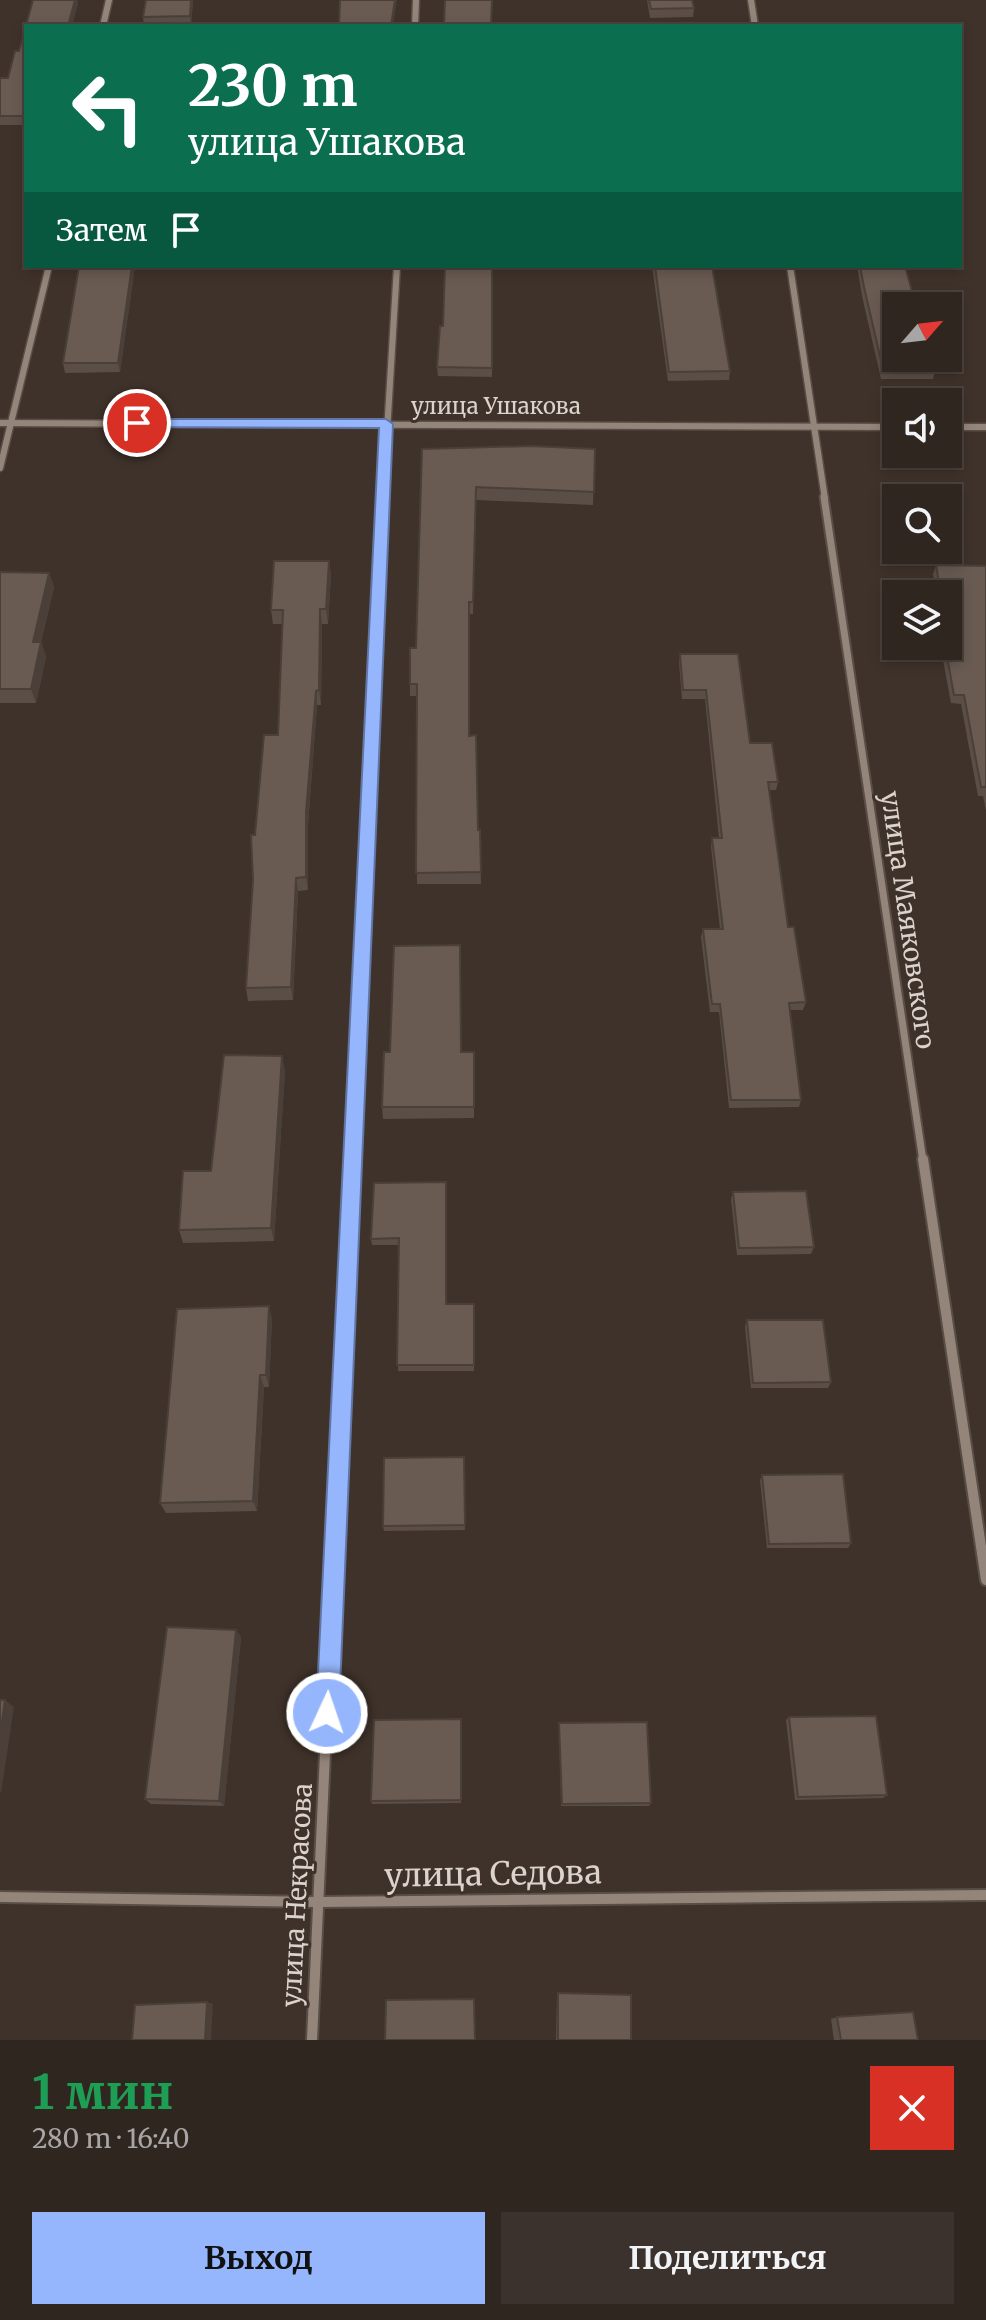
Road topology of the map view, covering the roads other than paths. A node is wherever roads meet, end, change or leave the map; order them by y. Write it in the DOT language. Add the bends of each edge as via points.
graph roads {
  1 [pos="109,0"];
  2 [pos="416,0"];
  3 [pos="751,0"];
  4 [pos="103,24"];
  5 [pos="415,24"];
  6 [pos="755,24"];
  7 [pos="49,268"];
  8 [pos="397,268"];
  9 [pos="790,268"];
  10 [pos="0,423"];
  11 [pos="13,423"];
  12 [pos="386,424"];
  13 [pos="814,426"];
  14 [pos="882,427"];
  15 [pos="962,427"];
  16 [pos="986,427"];
  17 [pos="0,468"];
  18 [pos="986,1580"];
  19 [pos="986,1895"];
  20 [pos="0,1897"];
  21 [pos="319,1902"];
  22 [pos="312,2040"];
  1 -- 4 [label="street"];
  2 -- 5 [label="street"];
  3 -- 6 [label="street"];
  7 -- 11 [label="street"];
  8 -- 12 [label="street, улица Некрасова"];
  9 -- 13 [label="street, улица Маяковского"];
  10 -- 11 [label="street, улица Ушакова"];
  11 -- 12 [label="street, улица Ушакова"];
  11 -- 17 [label="street"];
  12 -- 13 [label="street, улица Ушакова"];
  12 -- 21 [label="street, улица Некрасова"];
  13 -- 14 [label="street, улица Ушакова"];
  13 -- 18 [label="street, улица Маяковского"];
  15 -- 16 [label="street"];
  19 -- 21 [label="street, улица Седова"];
  20 -- 21 [label="street, улица Седова"];
  21 -- 22 [label="street, улица Некрасова"];
}
